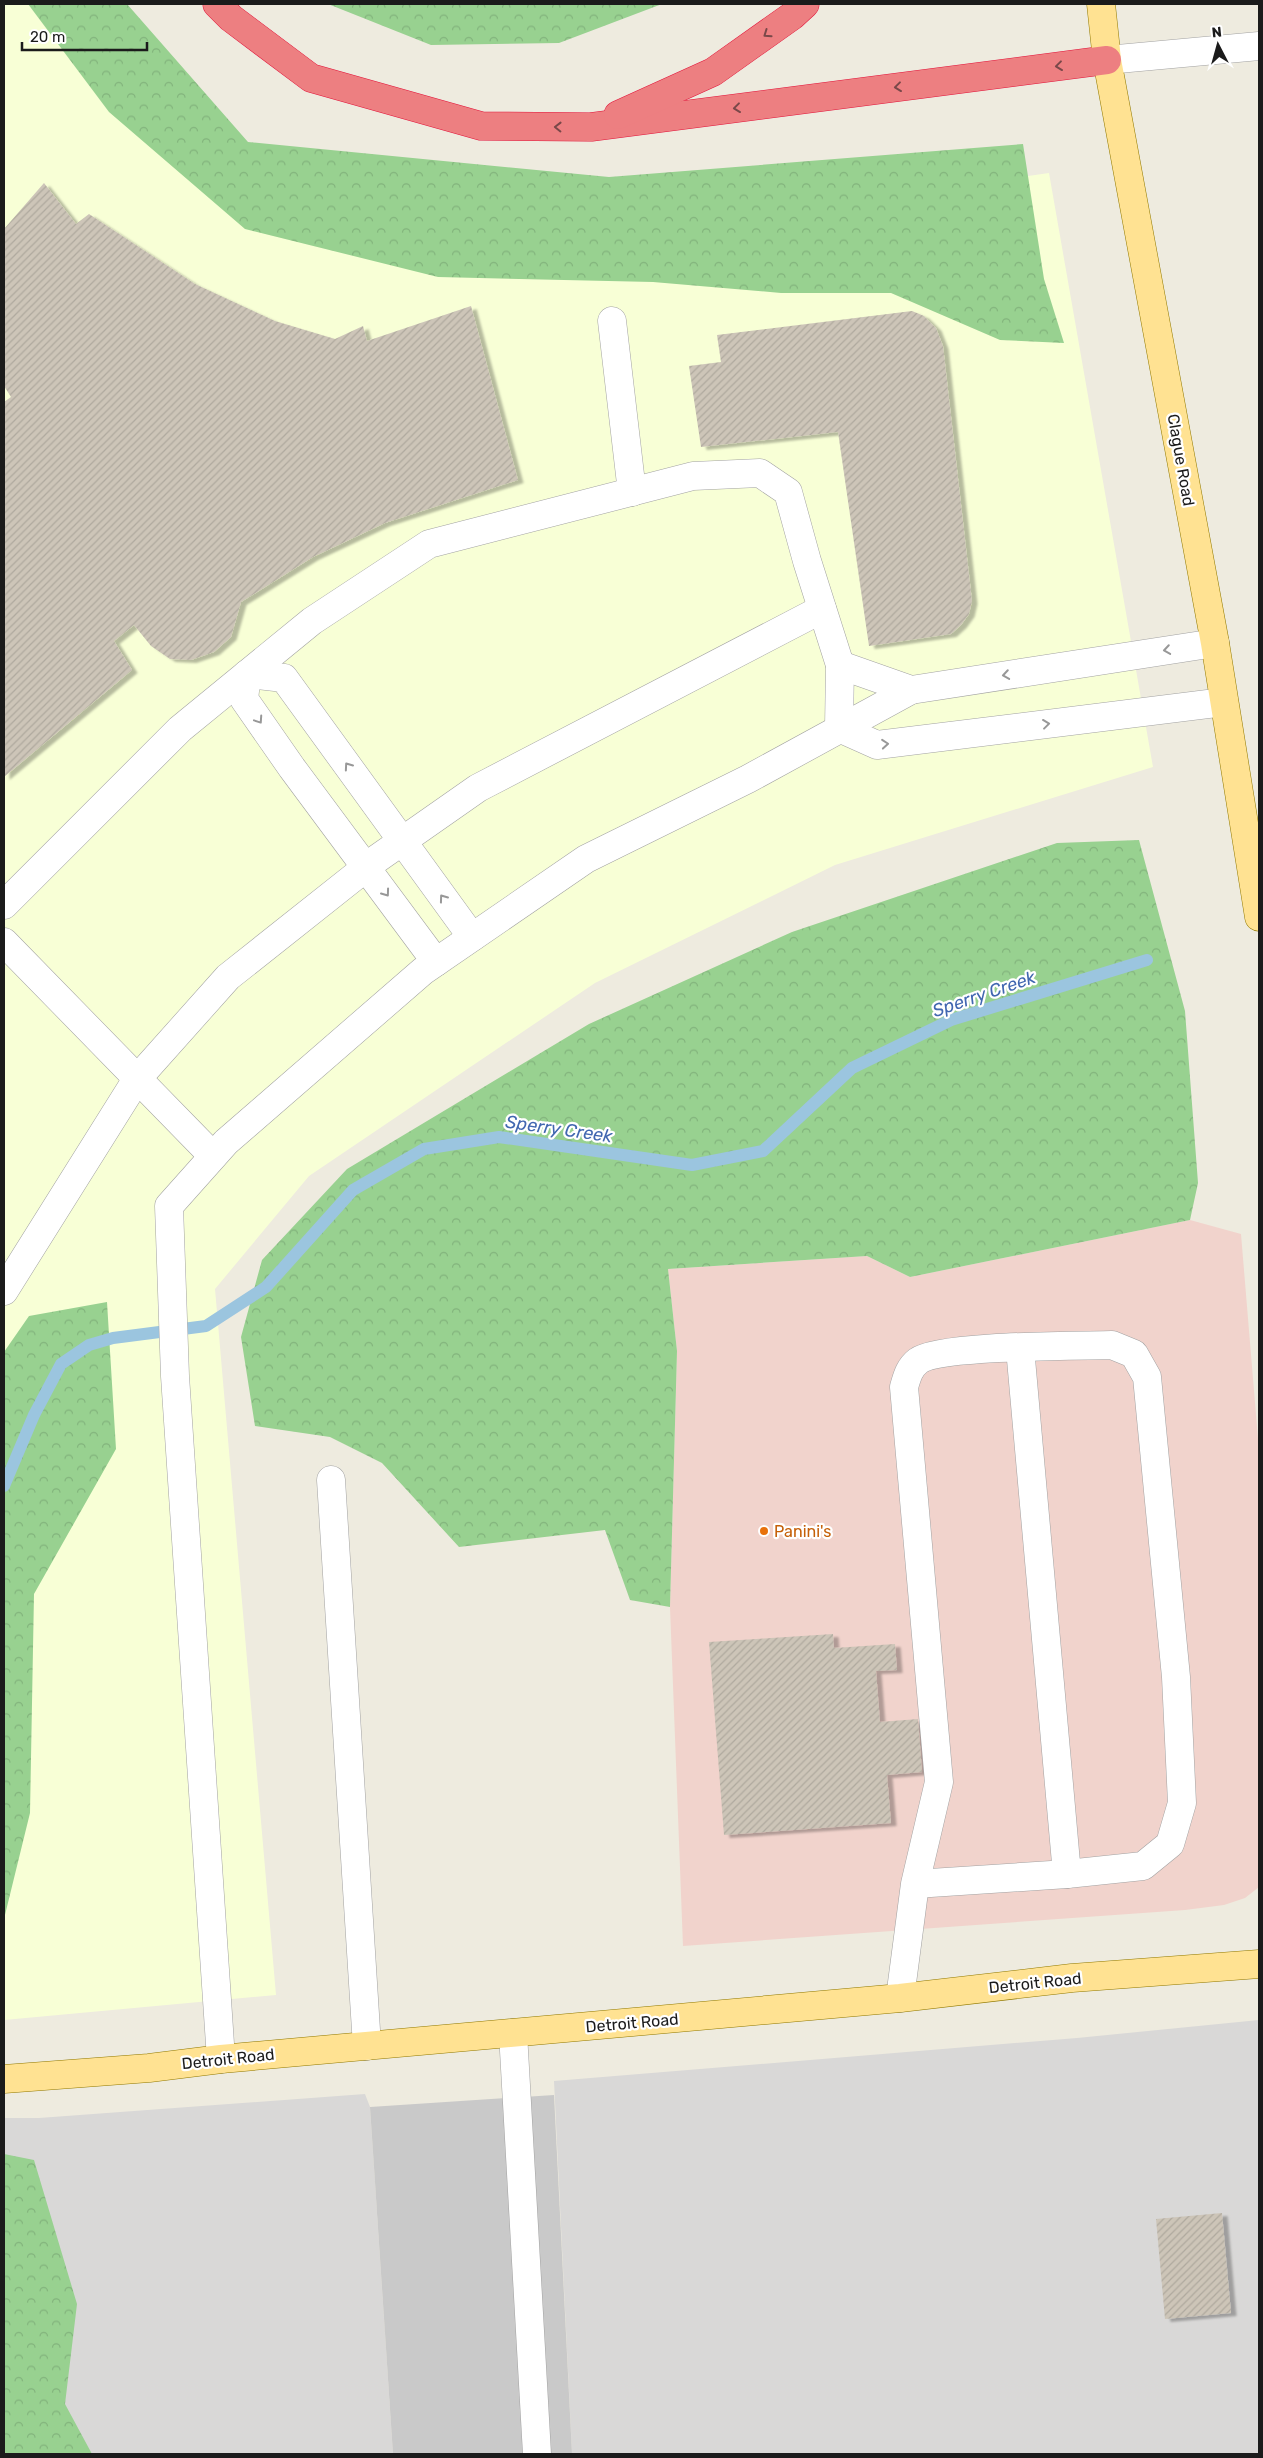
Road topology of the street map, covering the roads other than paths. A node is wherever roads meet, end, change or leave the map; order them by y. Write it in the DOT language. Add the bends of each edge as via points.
graph roads {
  1 [pos="217,4"];
  2 [pos="804,4"];
  3 [pos="1101,4"];
  4 [pos="1259,46"];
  5 [pos="1107,60"];
  6 [pos="591,127"];
  7 [pos="612,321"];
  8 [pos="632,492"];
  9 [pos="822,610"];
  10 [pos="1215,643"];
  11 [pos="840,666"];
  12 [pos="247,674"];
  13 [pos="911,690"];
  14 [pos="1224,702"];
  15 [pos="839,728"];
  16 [pos="402,842"];
  17 [pos="367,867"];
  18 [pos="4,905"];
  19 [pos="1259,916"];
  20 [pos="472,938"];
  21 [pos="4,942"];
  22 [pos="436,962"];
  23 [pos="137,1079"];
  24 [pos="213,1156"];
  25 [pos="4,1290"];
  26 [pos="1020,1348"];
  27 [pos="331,1480"];
  28 [pos="1067,1874"];
  29 [pos="915,1884"];
  30 [pos="1259,1964"];
  31 [pos="900,1998"];
  32 [pos="513,2033"];
  33 [pos="367,2046"];
  34 [pos="221,2059"];
  35 [pos="4,2079"];
  36 [pos="537,2454"];
  6 -- 1 [label="highway, one-way" via="481,126 312,78"];
  2 -- 6 [label="highway, one-way" via="713,72"];
  3 -- 5 [label="main road, Clague Road"];
  4 -- 5 [label="lane"];
  5 -- 6 [label="highway, one-way"];
  5 -- 10 [label="main road, Clague Road"];
  7 -- 8 [label="lane"];
  8 -- 9 [label="lane" via="693,476 760,473 788,492"];
  8 -- 12 [label="lane" via="428,544 312,621"];
  9 -- 11 [label="lane"];
  9 -- 16 [label="lane" via="478,788"];
  10 -- 13 [label="lane, one-way"];
  10 -- 14 [label="main road, Clague Road"];
  11 -- 13 [label="lane"];
  11 -- 15 [label="lane"];
  16 -- 12 [label="lane, one-way" via="284,678"];
  12 -- 17 [label="lane, one-way" via="244,699"];
  12 -- 18 [label="lane" via="180,729"];
  13 -- 15 [label="lane"];
  15 -- 14 [label="lane, one-way" via="877,745"];
  14 -- 19 [label="main road, Clague Road"];
  15 -- 20 [label="lane" via="748,779 586,859"];
  16 -- 17 [label="lane"];
  20 -- 16 [label="lane, one-way"];
  17 -- 22 [label="lane, one-way"];
  17 -- 23 [label="lane" via="228,977"];
  20 -- 22 [label="lane"];
  21 -- 23 [label="lane"];
  22 -- 24 [label="lane"];
  23 -- 24 [label="lane"];
  23 -- 25 [label="lane"];
  24 -- 34 [label="lane" via="168,1206 175,1376"];
  26 -- 28 [label="lane"];
  26 -- 28 [label="lane" via="1112,1345 1134,1354 1147,1377 1176,1677 1182,1803 1170,1844 1143,1866"];
  26 -- 29 [label="lane" via="956,1351 919,1359 910,1369 904,1388 939,1782"];
  27 -- 33 [label="lane"];
  28 -- 29 [label="lane"];
  29 -- 31 [label="lane"];
  30 -- 31 [label="main road, Detroit Road" via="1072,1978"];
  31 -- 32 [label="main road, Detroit Road"];
  32 -- 33 [label="main road, Detroit Road"];
  32 -- 36 [label="lane"];
  33 -- 34 [label="main road, Detroit Road"];
  34 -- 35 [label="main road, Detroit Road"];
}
